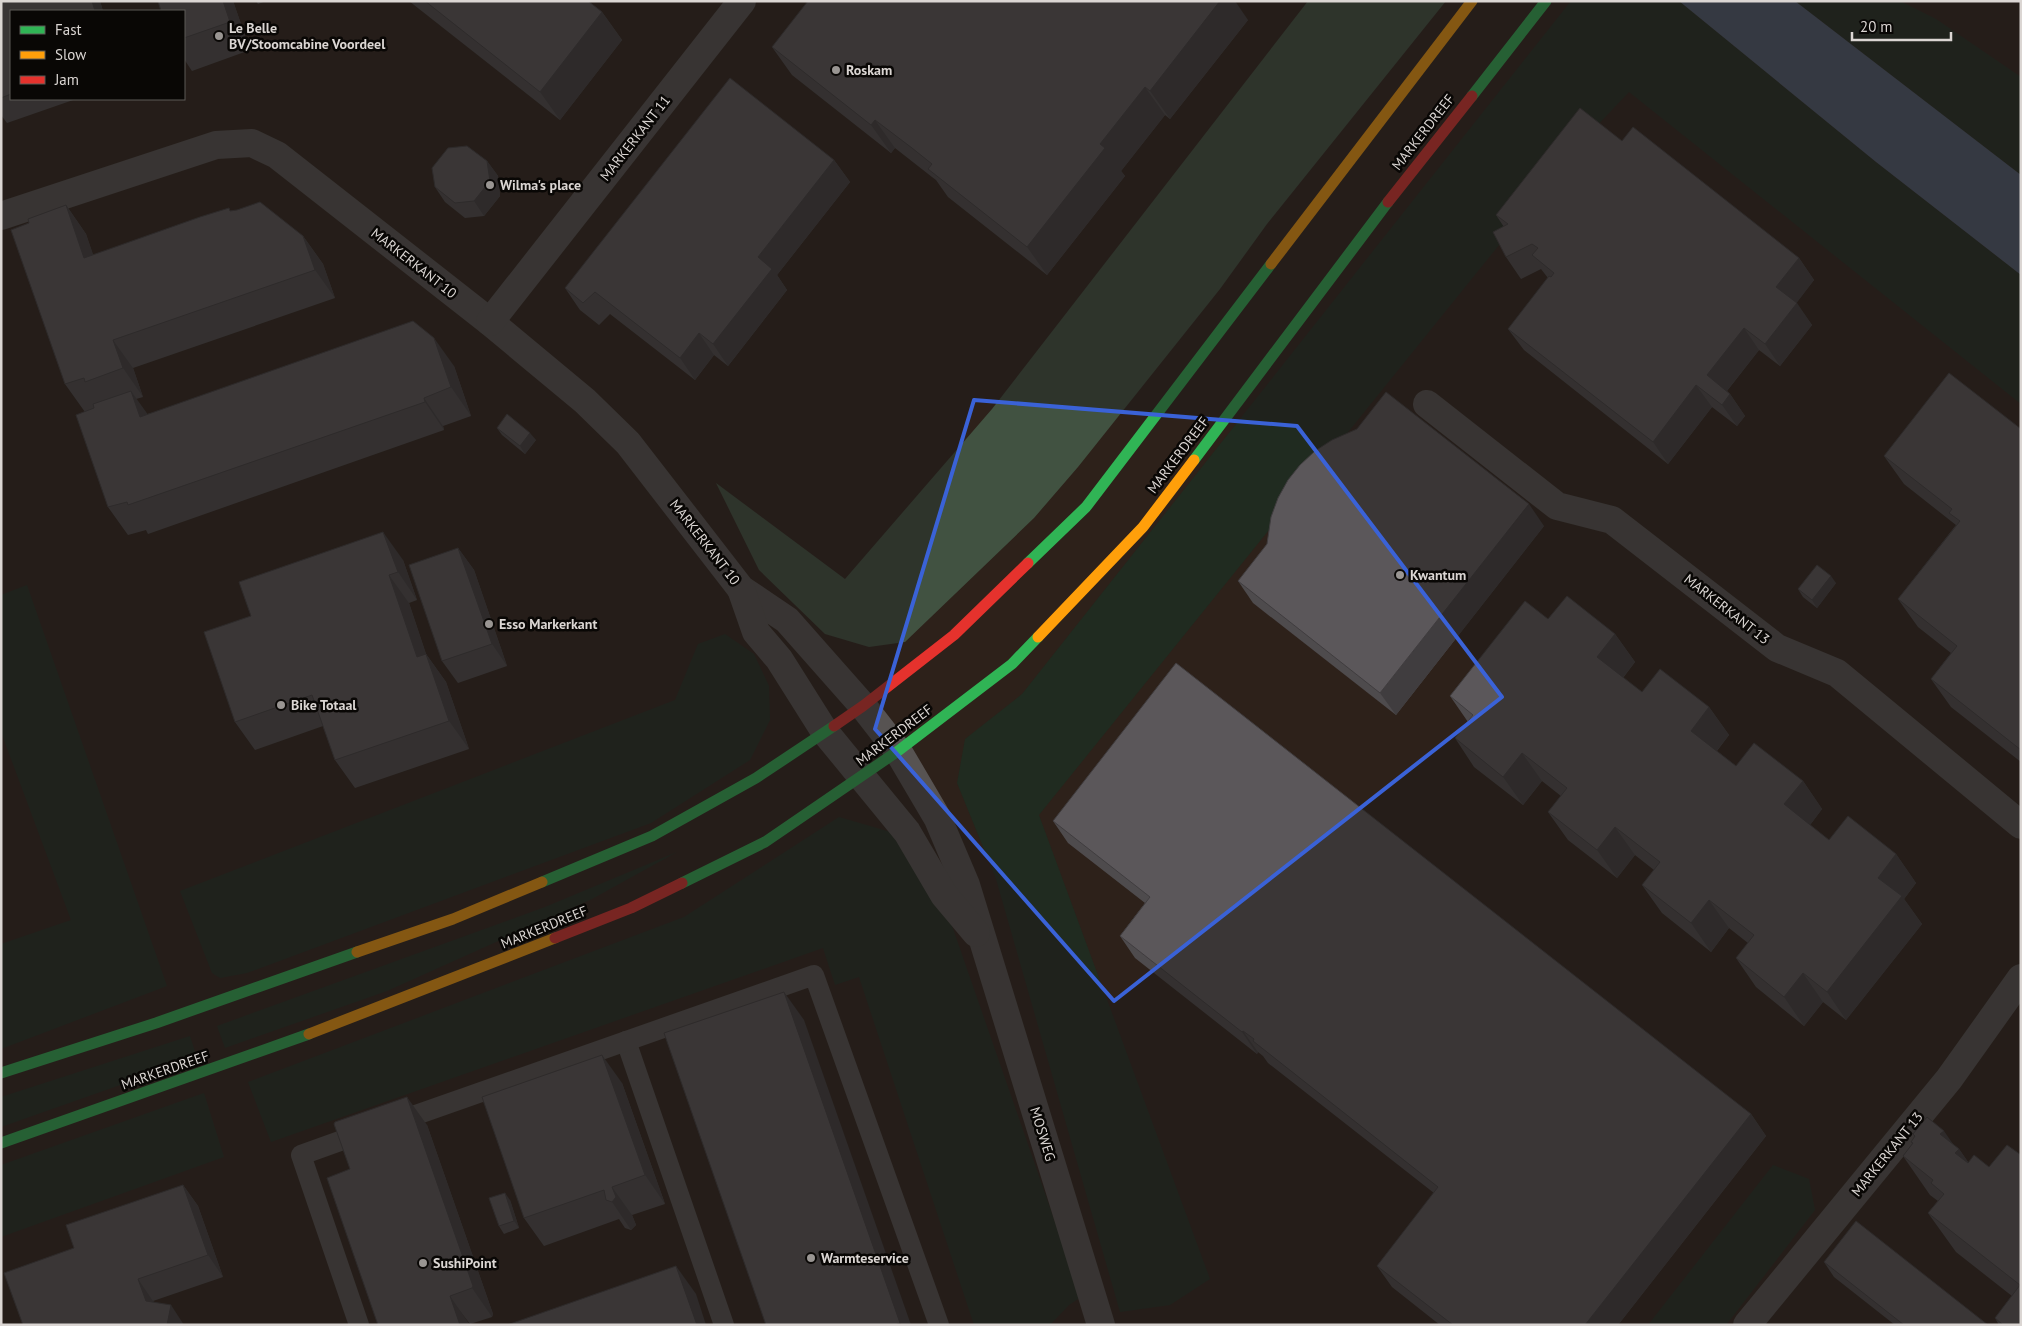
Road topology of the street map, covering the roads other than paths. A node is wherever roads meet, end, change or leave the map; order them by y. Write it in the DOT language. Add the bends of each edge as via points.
graph roads {
  1 [pos="742,1"];
  2 [pos="1472,1"];
  3 [pos="1546,1"];
  4 [pos="1,216"];
  5 [pos="490,322"];
  6 [pos="1427,404"];
  7 [pos="741,589"];
  8 [pos="863,706"];
  9 [pos="825,732"];
  10 [pos="898,751"];
  11 [pos="862,777"];
  12 [pos="2021,826"];
  13 [pos="984,944"];
  14 [pos="2021,978"];
  15 [pos="626,1041"];
  16 [pos="1,1073"];
  17 [pos="1,1143"];
  18 [pos="359,1325"];
  19 [pos="724,1325"];
  20 [pos="938,1325"];
  21 [pos="1101,1325"];
  22 [pos="1747,1325"];
  1 -- 5 [label="street, MARKERKANT 11"];
  2 -- 8 [label="main road" via="1086,507 954,635"];
  3 -- 10 [label="main road, MARKERDREEF" via="1398,188 1143,527 1012,664"];
  4 -- 5 [label="street, MARKERKANT 10" via="216,145 252,143 277,155"];
  5 -- 7 [label="street, MARKERKANT 10" via="585,401 628,443"];
  6 -- 12 [label="street, MARKERKANT 13" via="1557,506 1612,520 1778,648 1837,673"];
  7 -- 8 [label="street, MARKERKANT 10" via="787,620"];
  7 -- 9 [label="street, MARKERKANT 10" via="756,632 779,659"];
  8 -- 9 [label="main road"];
  8 -- 10 [label="street, MOSWEG"];
  9 -- 11 [label="street, MOSWEG"];
  9 -- 16 [label="main road" via="756,778 652,836 453,919 156,1023"];
  10 -- 11 [label="main road, MARKERDREEF"];
  10 -- 13 [label="street, MOSWEG" via="938,818 966,886"];
  11 -- 13 [label="street, MOSWEG" via="907,832 944,895"];
  11 -- 17 [label="main road, MARKERDREEF" via="765,842 631,908 268,1050"];
  13 -- 21 [label="street, MOSWEG"];
  14 -- 22 [label="street, MARKERKANT 13" via="1949,1079"];
  15 -- 18 [label="lane" via="301,1155"];
  15 -- 19 [label="lane"];
  15 -- 20 [label="lane" via="814,975"];
}
